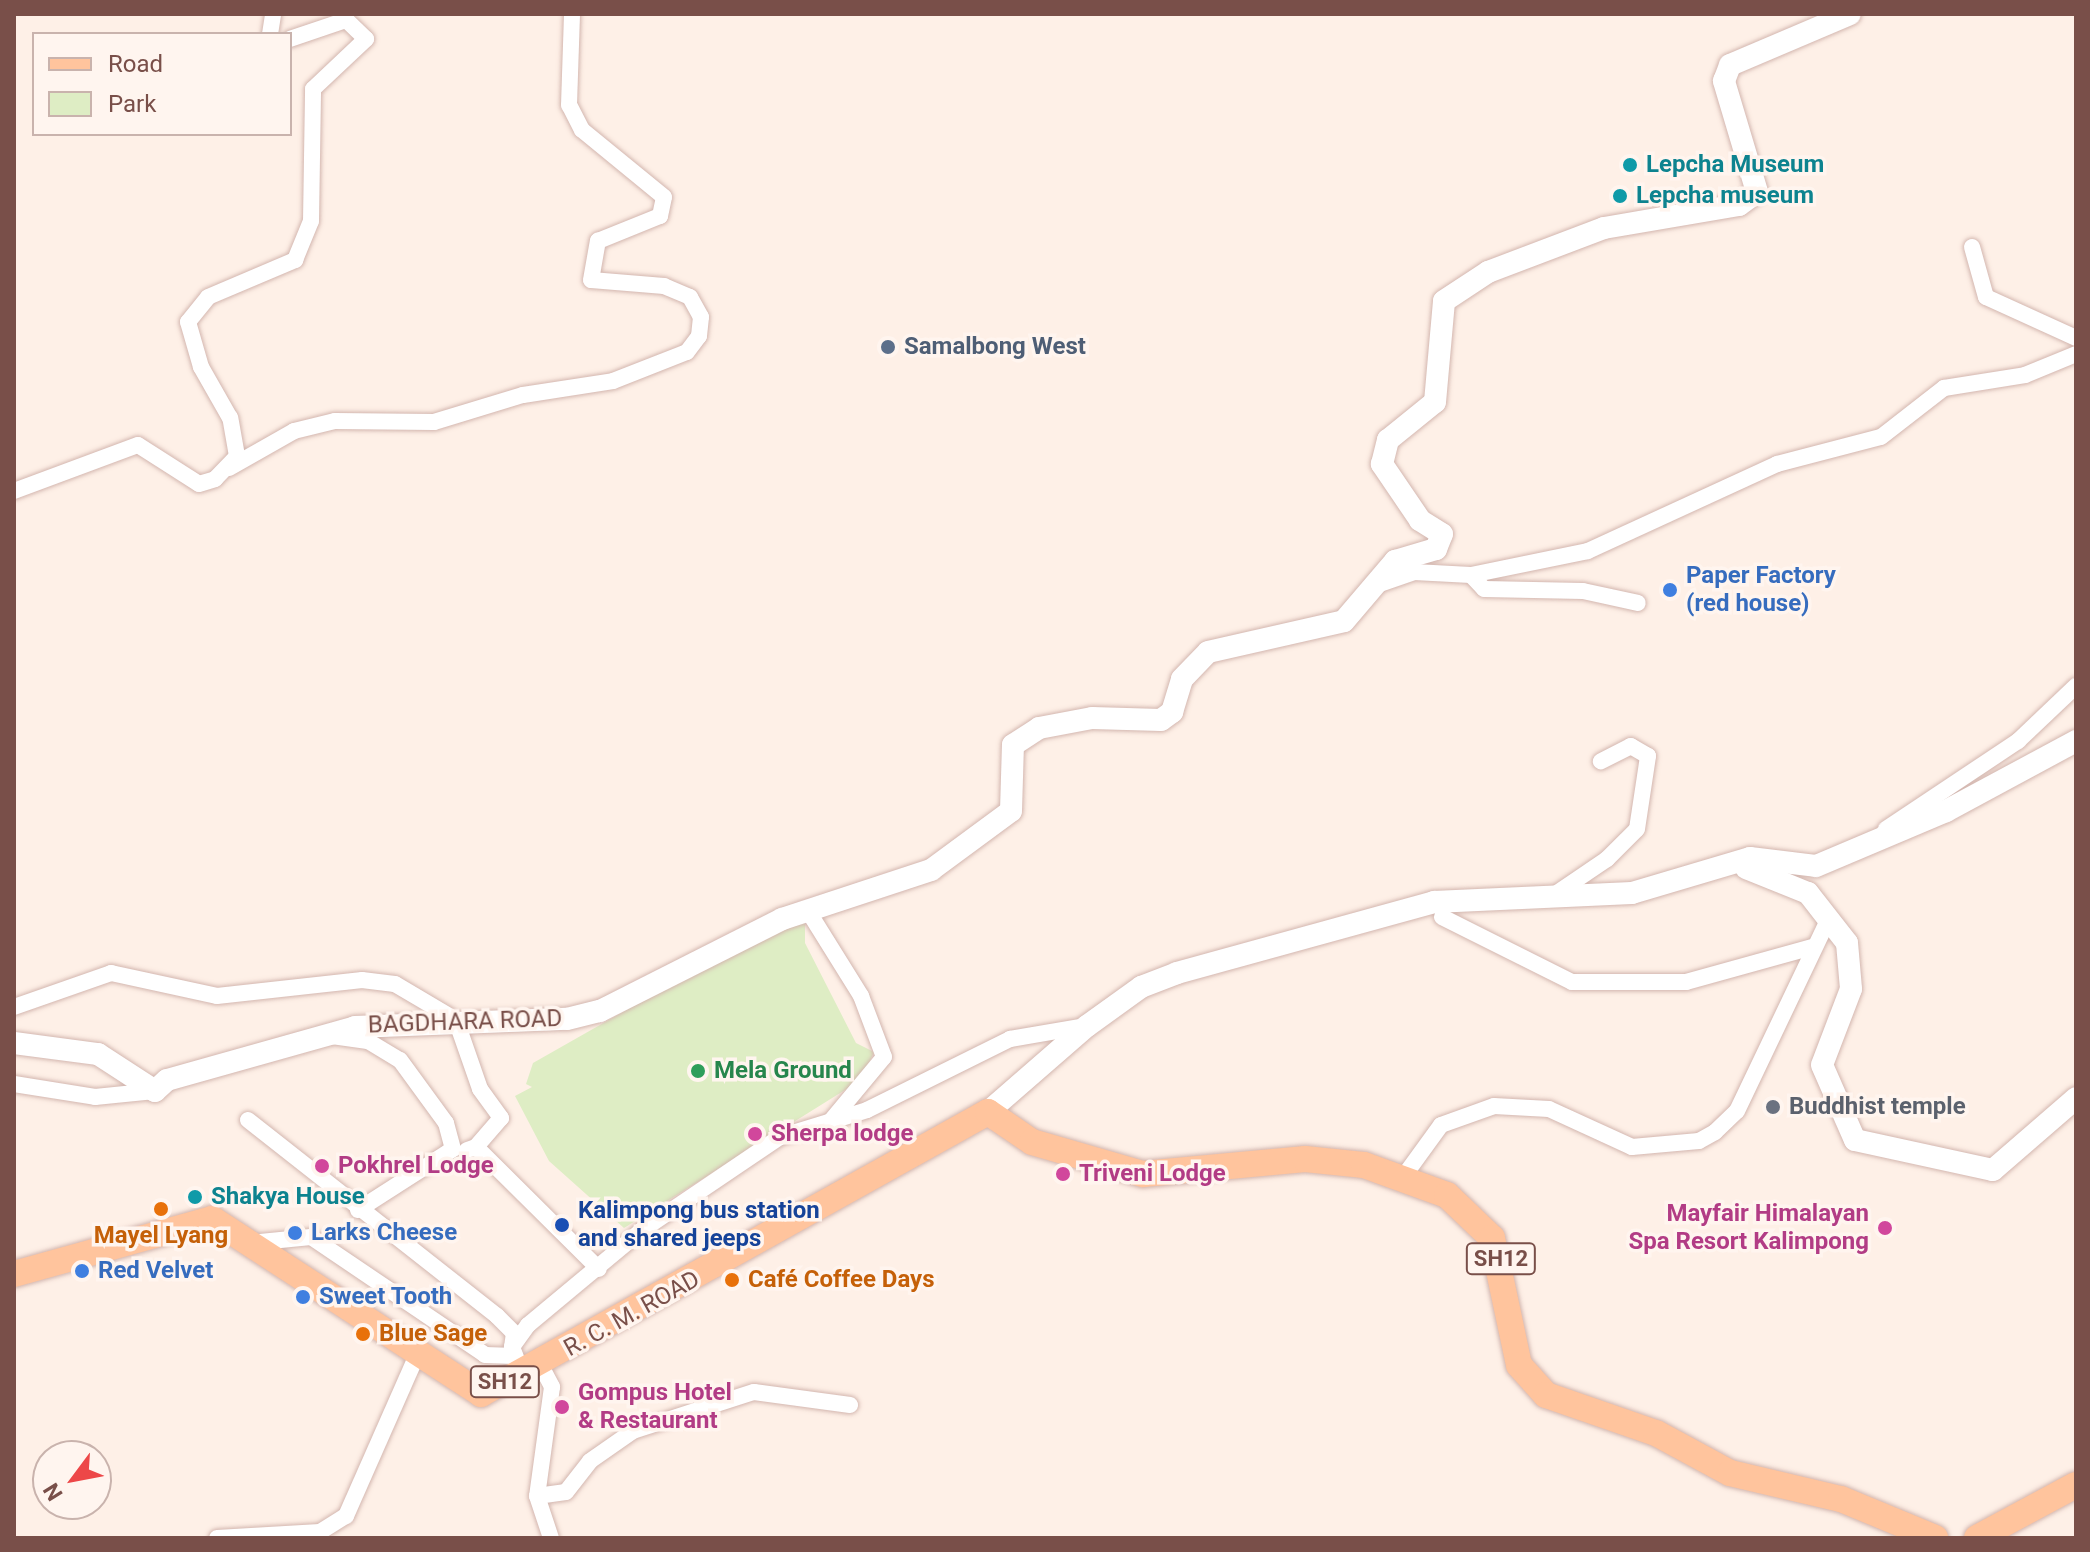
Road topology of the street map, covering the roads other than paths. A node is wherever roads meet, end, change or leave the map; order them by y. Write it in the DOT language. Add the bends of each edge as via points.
graph roads {
  1 [pos="572,14"];
  2 [pos="1850,14"];
  3 [pos="292,38"];
  4 [pos="1972,247"];
  5 [pos="2076,338"];
  6 [pos="2076,354"];
  7 [pos="229,468"];
  8 [pos="14,491"];
  9 [pos="1471,575"];
  10 [pos="1376,585"];
  11 [pos="1638,603"];
  12 [pos="2076,686"];
  13 [pos="2076,741"];
  14 [pos="1601,761"];
  15 [pos="1855,851"];
  16 [pos="1725,867"];
  17 [pos="1550,898"];
  18 [pos="810,914"];
  19 [pos="1442,917"];
  20 [pos="1828,920"];
  21 [pos="1812,947"];
  22 [pos="14,1007"];
  23 [pos="456,1020"];
  24 [pos="1087,1026"];
  25 [pos="322,1035"];
  26 [pos="14,1043"];
  27 [pos="14,1084"];
  28 [pos="155,1091"];
  29 [pos="2076,1098"];
  30 [pos="988,1112"];
  31 [pos="248,1120"];
  32 [pos="829,1123"];
  33 [pos="476,1147"];
  34 [pos="449,1156"];
  35 [pos="1404,1176"];
  36 [pos="358,1210"];
  37 [pos="250,1243"];
  38 [pos="599,1269"];
  39 [pos="14,1274"];
  40 [pos="418,1353"];
  41 [pos="522,1360"];
  42 [pos="850,1405"];
  43 [pos="2076,1485"];
  44 [pos="537,1496"];
  45 [pos="217,1538"];
  46 [pos="551,1538"];
  47 [pos="1935,1538"];
  48 [pos="1977,1538"];
  1 -- 7 [label="street" via="569,105 582,130 664,197 660,216 598,241 591,280 664,286 690,297 701,317 699,336 687,352 613,381 523,395 434,422 335,421 294,431"];
  2 -- 10 [label="street" via="1730,65 1724,81 1729,109 1756,176 1757,192 1748,199 1604,228 1488,272 1444,301 1435,402 1388,440 1382,464 1420,520 1442,534 1436,549 1395,561"];
  3 -- 7 [label="street" via="346,20 366,39 313,89 311,221 295,260 208,297 188,322 190,340 237,436"];
  4 -- 5 [label="street" via="1986,297"];
  6 -- 9 [label="street" via="2025,375 1944,388 1881,437 1777,464 1605,545"];
  7 -- 8 [label="street" via="215,479 186,481 138,445"];
  9 -- 10 [label="street" via="1414,572"];
  9 -- 11 [label="street" via="1484,589 1583,591"];
  10 -- 18 [label="street, BAGDHARA ROAD" via="1344,621 1208,652 1182,679 1172,712 1161,720 1092,718 1039,728 1013,745 1011,811 931,870"];
  12 -- 15 [label="street" via="2018,741"];
  13 -- 15 [label="street"];
  14 -- 17 [label="street" via="1631,746 1648,756 1637,829 1615,854"];
  15 -- 16 [label="street" via="1816,866 1750,858"];
  16 -- 17 [label="street" via="1632,893"];
  16 -- 20 [label="street" via="1779,878 1808,893"];
  17 -- 24 [label="street" via="1434,902 1337,923 1141,987"];
  18 -- 23 [label="street, BAGDHARA ROAD" via="736,939 600,1011 567,1019"];
  18 -- 32 [label="street" via="861,996 884,1057"];
  19 -- 21 [label="street" via="1572,982 1686,982"];
  20 -- 21 [label="street"];
  20 -- 29 [label="street" via="1847,943 1851,989 1822,1065 1855,1140 1993,1170"];
  21 -- 35 [label="street" via="1737,1111 1699,1141 1632,1147 1549,1109 1494,1106 1441,1125"];
  22 -- 23 [label="street" via="111,973 217,996 362,980 418,992"];
  23 -- 25 [label="street, BAGDHARA ROAD"];
  23 -- 33 [label="street" via="480,1089 501,1118"];
  24 -- 30 [label="street"];
  24 -- 32 [label="street" via="1010,1039"];
  25 -- 28 [label="street, BAGDHARA ROAD" via="167,1080"];
  25 -- 34 [label="street" via="368,1041 400,1060 446,1123"];
  26 -- 28 [label="street" via="67,1044 98,1054"];
  27 -- 28 [label="street" via="95,1097"];
  30 -- 35 [label="main road, SH12" via="1032,1142 1143,1174 1305,1159"];
  30 -- 41 [label="main road, R. C. M. ROAD / SH12"];
  31 -- 36 [label="street"];
  32 -- 38 [label="street" via="780,1137 706,1183"];
  33 -- 34 [label="street"];
  33 -- 38 [label="street"];
  34 -- 36 [label="street"];
  35 -- 47 [label="main road, SH12" via="1447,1195 1492,1238 1519,1365 1546,1395 1656,1433 1763,1486 1841,1499"];
  36 -- 41 [label="street" via="497,1316 514,1333"];
  37 -- 39 [label="main road, R. C. M. ROAD / SH12" via="212,1219"];
  37 -- 40 [label="main road, R. C. M. ROAD / SH12"];
  37 -- 41 [label="street" via="311,1237 485,1355"];
  38 -- 41 [label="street" via="528,1325"];
  40 -- 41 [label="main road, R. C. M. ROAD / SH12" via="481,1394"];
  40 -- 45 [label="street" via="346,1516 320,1532"];
  41 -- 44 [label="street" via="552,1387"];
  42 -- 44 [label="street" via="754,1392 633,1431 590,1461 566,1492"];
  43 -- 48 [label="main road"];
  44 -- 46 [label="street"];
}
